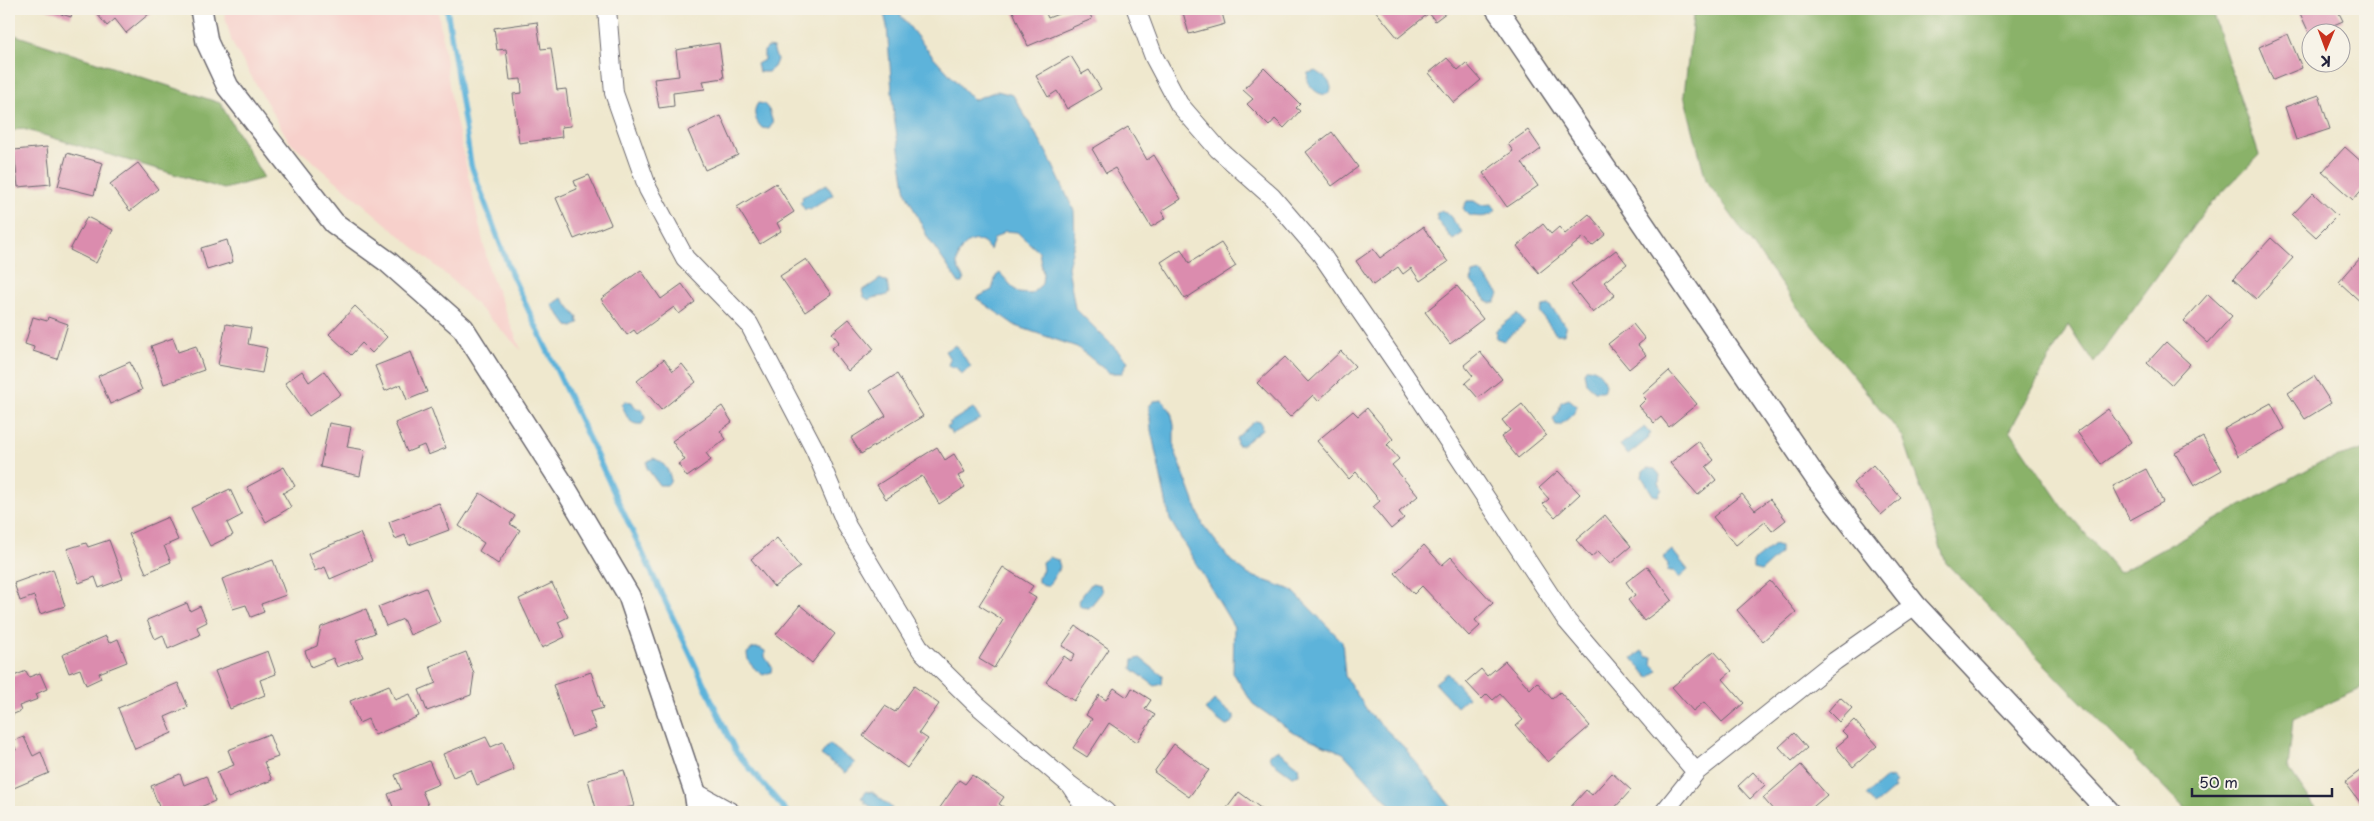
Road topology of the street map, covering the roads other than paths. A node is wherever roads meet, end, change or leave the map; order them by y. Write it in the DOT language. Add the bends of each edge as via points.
graph roads {
  1 [pos="201,9"];
  2 [pos="607,9"];
  3 [pos="1136,9"];
  4 [pos="1497,9"];
  5 [pos="1915,605"];
  6 [pos="1696,772"];
  7 [pos="1070,785"];
  8 [pos="696,802"];
  9 [pos="732,812"];
  10 [pos="1088,812"];
  11 [pos="1106,812"];
  12 [pos="1664,812"];
  13 [pos="2108,812"];
  1 -- 8 [label="street" via="207,42 228,87 334,223 388,262 463,328 564,486 629,596"];
  2 -- 7 [label="street" via="614,93 648,189 685,258 749,324 815,450 847,526 921,650 976,704"];
  3 -- 6 [label="street" via="1154,57 1179,104 1218,149 1272,197 1321,254 1567,622"];
  4 -- 5 [label="street" via="1818,481"];
  5 -- 6 [label="street" via="1835,661"];
  5 -- 13 [label="street"];
  6 -- 12 [label="street"];
  7 -- 10 [label="street"];
  7 -- 11 [label="street"];
  8 -- 9 [label="street"];
}
